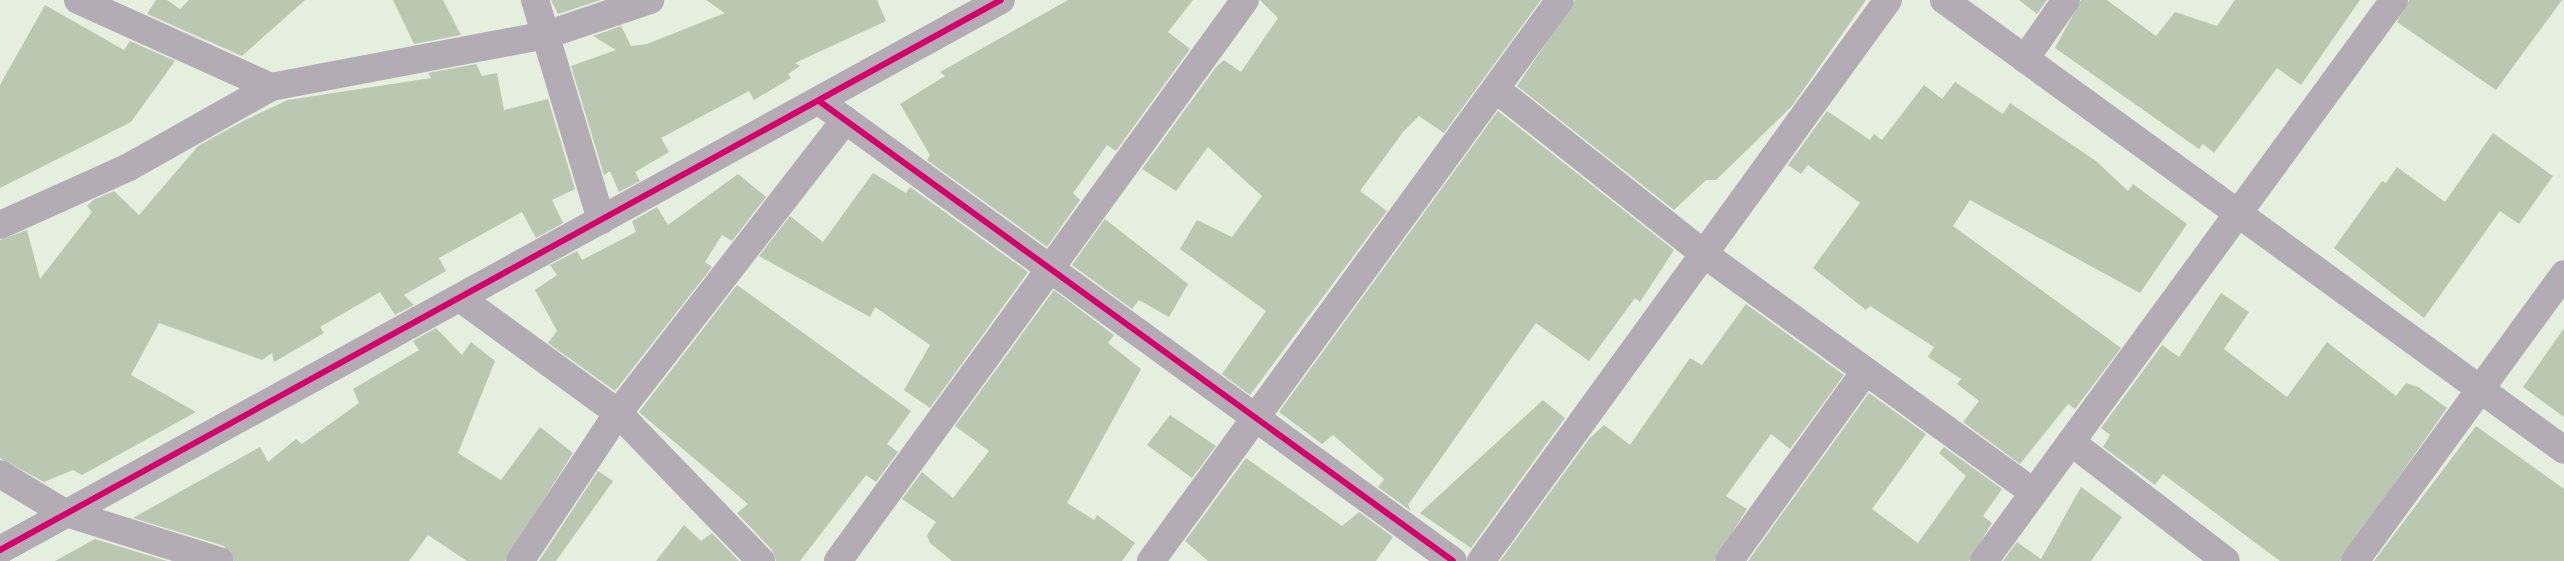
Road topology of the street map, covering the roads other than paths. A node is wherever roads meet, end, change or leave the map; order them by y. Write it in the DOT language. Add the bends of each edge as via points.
graph roads {
  1 [pos="78,0"];
  2 [pos="535,0"];
  3 [pos="650,0"];
  4 [pos="1001,0"];
  5 [pos="1245,0"];
  6 [pos="1560,0"];
  7 [pos="1888,0"];
  8 [pos="1944,0"];
  9 [pos="2066,0"];
  10 [pos="2394,0"];
  11 [pos="546,36"];
  12 [pos="2025,59"];
  13 [pos="270,87"];
  14 [pos="1496,90"];
  15 [pos="819,101"];
  16 [pos="844,120"];
  17 [pos="2238,213"];
  18 [pos="601,220"];
  19 [pos="0,225"];
  20 [pos="1704,254"];
  21 [pos="1050,269"];
  22 [pos="2564,274"];
  23 [pos="460,298"];
  24 [pos="1865,372"];
  25 [pos="2480,389"];
  26 [pos="618,413"];
  27 [pos="1255,417"];
  28 [pos="2071,442"];
  29 [pos="2564,450"];
  30 [pos="0,474"];
  31 [pos="2034,493"];
  32 [pos="63,512"];
  33 [pos="0,550"];
  34 [pos="219,561"];
  35 [pos="520,561"];
  36 [pos="761,561"];
  37 [pos="838,561"];
  38 [pos="1151,561"];
  39 [pos="1452,561"];
  40 [pos="1481,561"];
  41 [pos="1729,561"];
  42 [pos="1984,561"];
  43 [pos="2226,561"];
  44 [pos="2355,561"];
  1 -- 13 [label="street"];
  2 -- 11 [label="street"];
  3 -- 11 [label="street"];
  4 -- 15 [label="street"];
  5 -- 21 [label="street"];
  6 -- 14 [label="street"];
  7 -- 20 [label="street"];
  8 -- 12 [label="street"];
  9 -- 12 [label="street"];
  10 -- 17 [label="street"];
  11 -- 13 [label="street"];
  11 -- 18 [label="street"];
  12 -- 17 [label="street"];
  13 -- 19 [label="street" via="129,167"];
  14 -- 20 [label="street"];
  14 -- 27 [label="street"];
  15 -- 16 [label="street"];
  15 -- 18 [label="street"];
  16 -- 21 [label="street"];
  16 -- 26 [label="street"];
  17 -- 25 [label="street"];
  17 -- 28 [label="street"];
  18 -- 23 [label="street"];
  20 -- 24 [label="street"];
  20 -- 40 [label="street"];
  21 -- 27 [label="street"];
  21 -- 37 [label="street"];
  22 -- 25 [label="street"];
  23 -- 26 [label="street"];
  23 -- 32 [label="street"];
  24 -- 31 [label="street"];
  24 -- 41 [label="street"];
  25 -- 29 [label="street"];
  25 -- 44 [label="street"];
  26 -- 35 [label="street"];
  26 -- 36 [label="street"];
  27 -- 38 [label="street"];
  27 -- 39 [label="street"];
  28 -- 31 [label="street"];
  28 -- 43 [label="street"];
  30 -- 32 [label="street"];
  31 -- 42 [label="street"];
  32 -- 33 [label="street"];
  32 -- 34 [label="street"];
}
